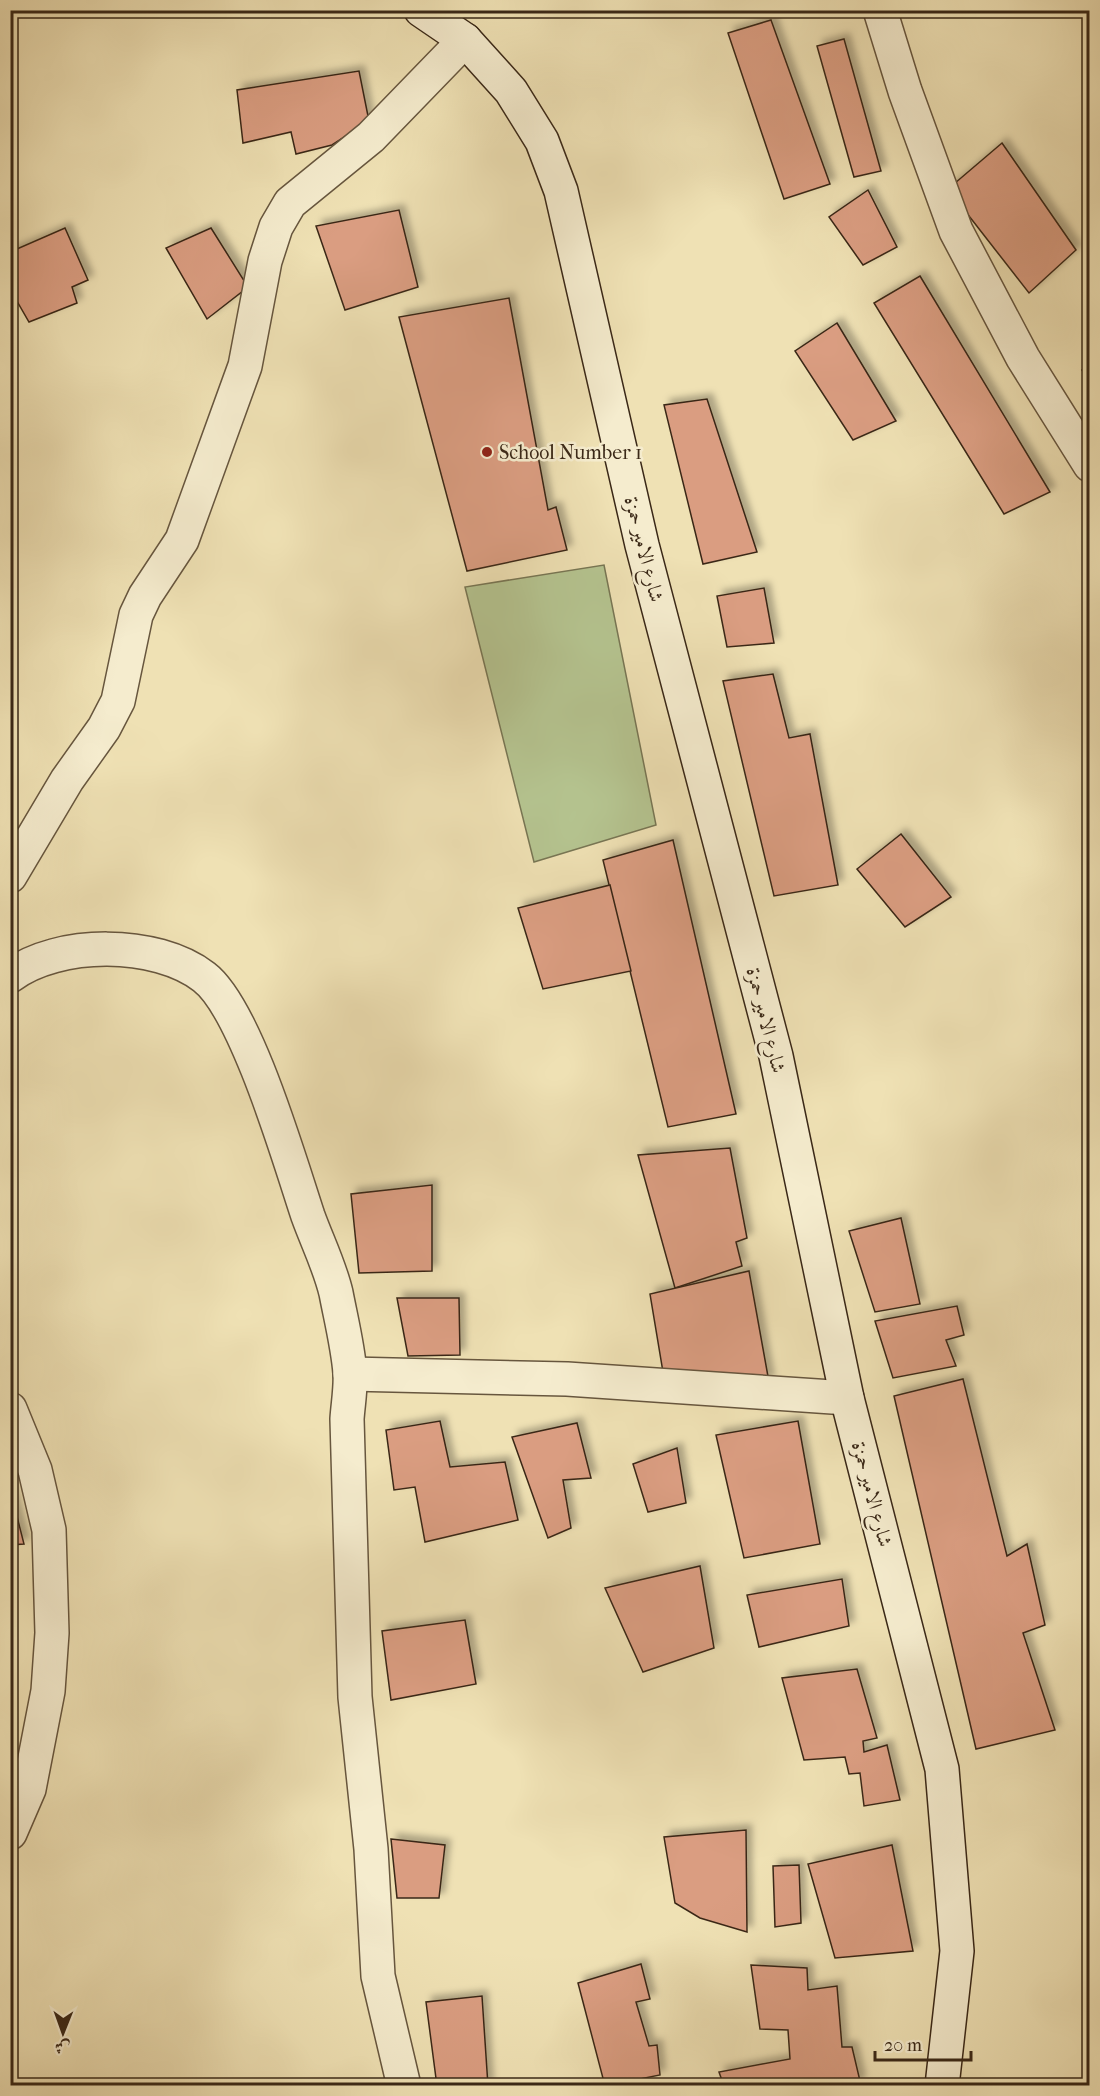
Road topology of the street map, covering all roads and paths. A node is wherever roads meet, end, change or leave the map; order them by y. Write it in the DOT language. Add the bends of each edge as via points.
graph roads {
  1 [pos="421,10"];
  2 [pos="880,10"];
  3 [pos="465,39"];
  4 [pos="1089,465"];
  5 [pos="10,876"];
  6 [pos="10,976"];
  7 [pos="350,1374"];
  8 [pos="847,1398"];
  9 [pos="10,1409"];
  10 [pos="10,1833"];
  11 [pos="404,2085"];
  12 [pos="942,2085"];
  1 -- 3 [label="street, شارع الامير حمزة"];
  2 -- 4 [label="street" via="956,231 1023,358"];
  3 -- 5 [label="street" via="371,137 290,203 276,227 265,261 245,366 182,540 136,615 118,701"];
  3 -- 8 [label="street, شارع الامير حمزة" via="511,91 542,141 561,191 642,545 776,1056"];
  6 -- 7 [label="street" via="56,954 102,949 139,952 176,962 204,977 228,1006 262,1081 335,1290"];
  7 -- 8 [label="street" via="567,1379"];
  7 -- 11 [label="street" via="347,1419 355,1696 378,1976"];
  8 -- 12 [label="street, شارع الامير حمزة" via="942,1769 957,1951"];
  9 -- 10 [label="street" via="35,1470 49,1530 52,1633 48,1691 29,1789"];
}
